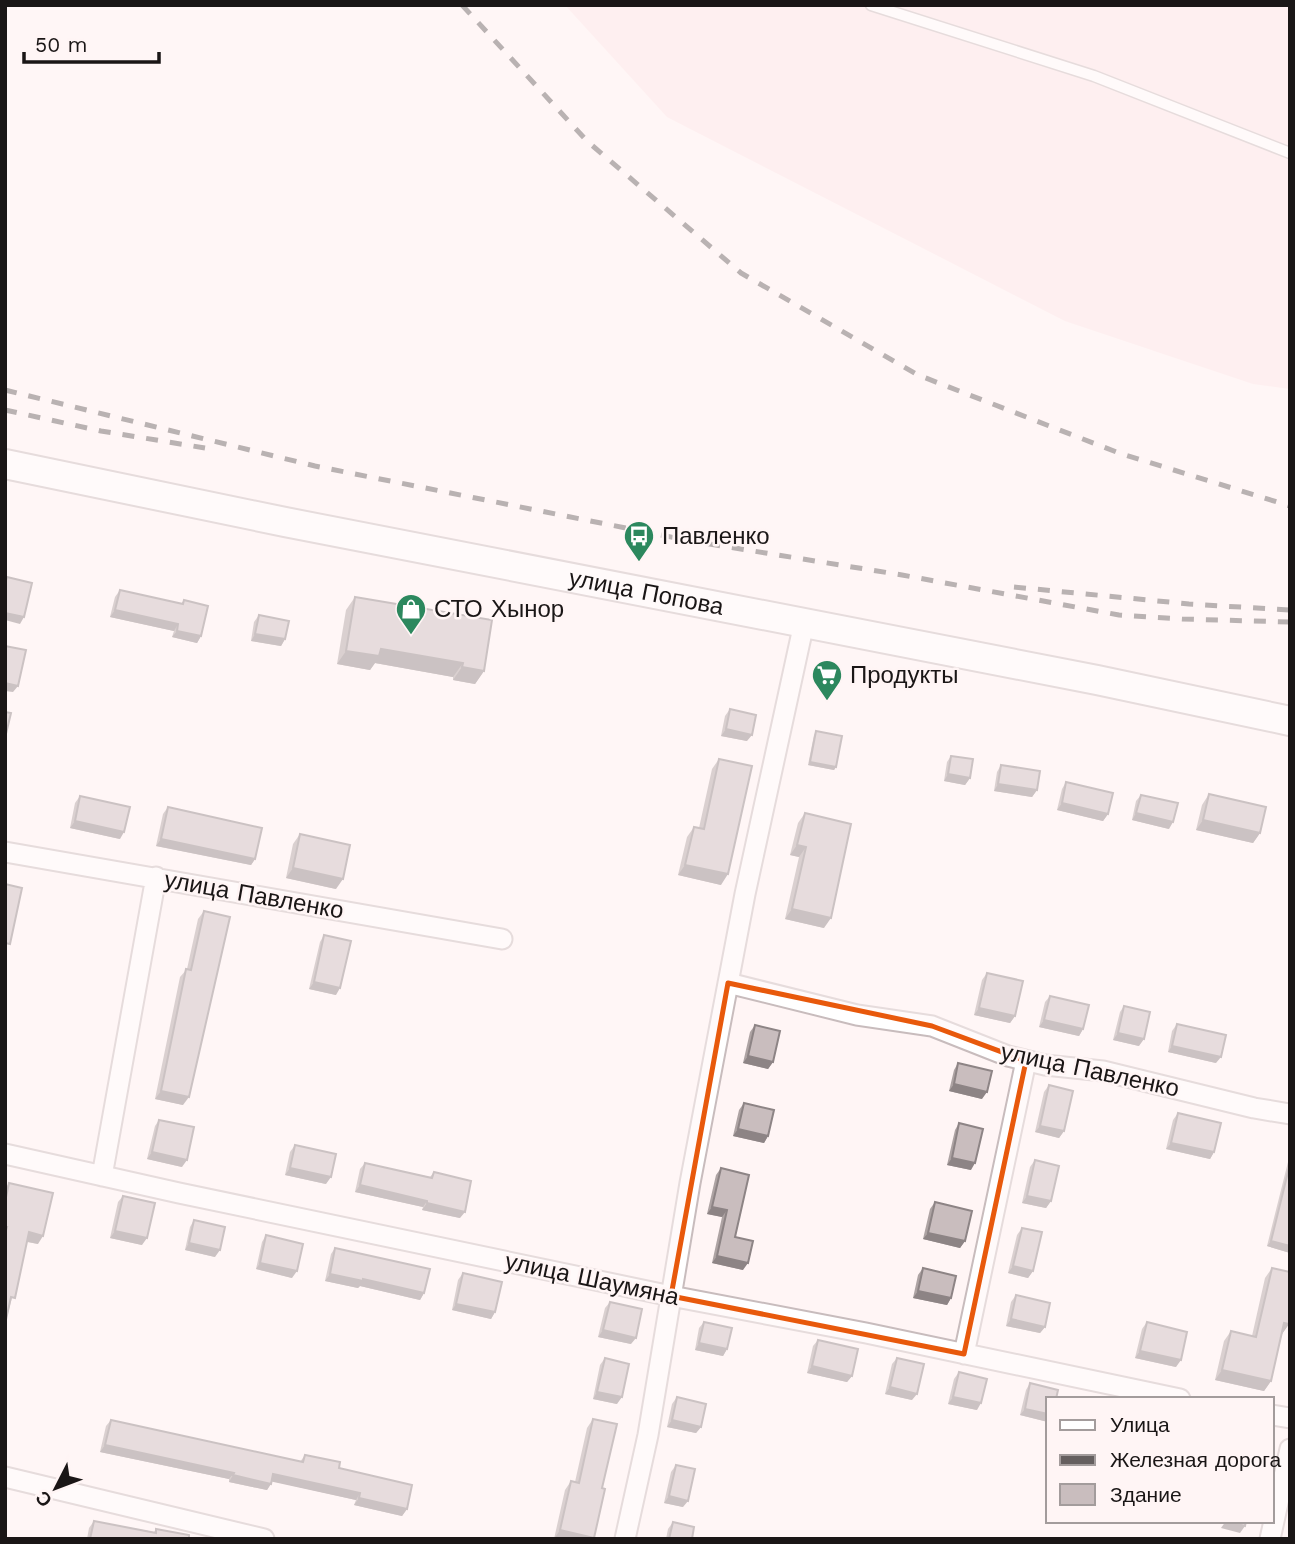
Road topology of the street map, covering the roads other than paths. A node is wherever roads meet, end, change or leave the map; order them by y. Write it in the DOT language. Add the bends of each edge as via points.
graph roads {
  1 [pos="871,5"];
  2 [pos="1290,153"];
  3 [pos="5,464"];
  4 [pos="804,624"];
  5 [pos="1290,721"];
  6 [pos="5,852"];
  7 [pos="156,877"];
  8 [pos="502,939"];
  9 [pos="728,984"];
  10 [pos="1026,1060"];
  11 [pos="1290,1114"];
  12 [pos="5,1154"];
  13 [pos="102,1176"];
  14 [pos="671,1296"];
  15 [pos="964,1354"];
  16 [pos="1170,1397"];
  17 [pos="1290,1450"];
  18 [pos="5,1477"];
  19 [pos="1274,1518"];
  20 [pos="264,1539"];
  21 [pos="625,1539"];
  1 -- 2 [label="lane" via="1094,76"];
  3 -- 4 [label="main road, улица Попова"];
  4 -- 5 [label="main road, улица Попова"];
  4 -- 9 [label="street"];
  6 -- 7 [label="street, улица Павленко"];
  7 -- 8 [label="street, улица Павленко"];
  7 -- 13 [label="street"];
  9 -- 10 [label="street, улица Павленко" via="857,1015 932,1026"];
  9 -- 14 [label="street"];
  10 -- 11 [label="street, улица Павленко" via="1104,1071"];
  10 -- 15 [label="street"];
  12 -- 13 [label="street, улица Шаумяна"];
  13 -- 14 [label="street, улица Шаумяна"];
  14 -- 15 [label="street, улица Шаумяна"];
  14 -- 21 [label="street"];
  15 -- 16 [label="street, улица Шаумяна"];
  17 -- 19 [label="street"];
  18 -- 20 [label="street"];
}
